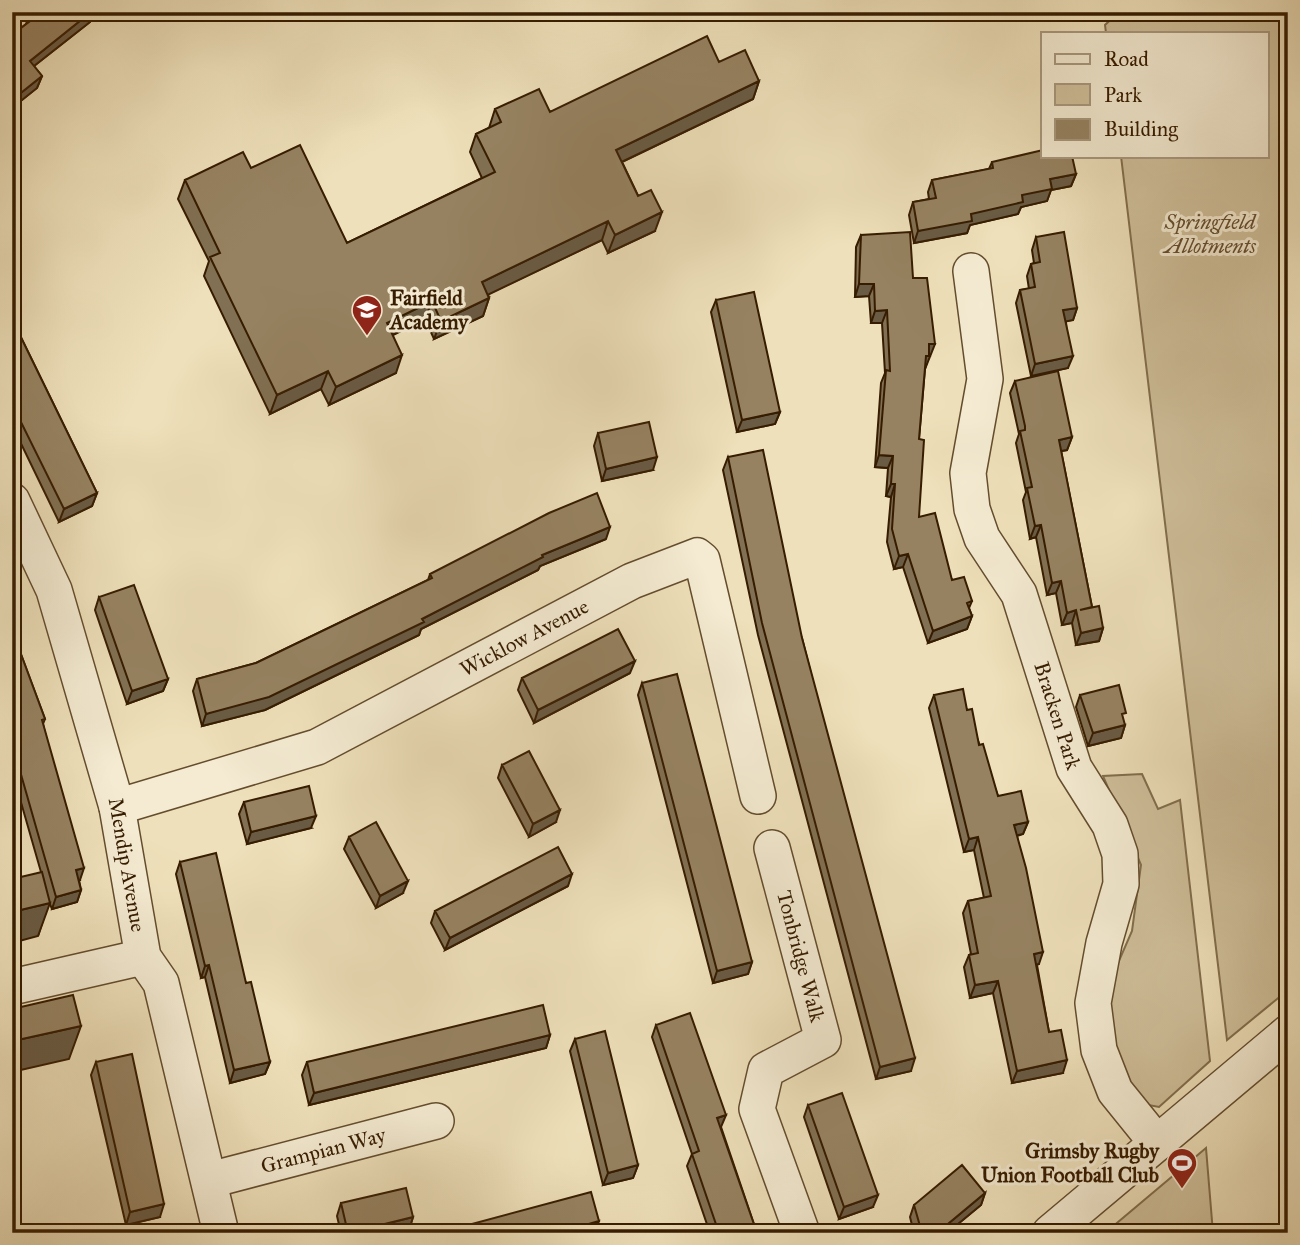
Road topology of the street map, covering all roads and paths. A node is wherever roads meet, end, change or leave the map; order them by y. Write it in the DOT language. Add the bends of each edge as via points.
graph roads {
  1 [pos="971,271"];
  2 [pos="12,501"];
  3 [pos="758,796"];
  4 [pos="117,807"];
  5 [pos="772,848"];
  6 [pos="143,957"];
  7 [pos="12,987"];
  8 [pos="1288,1033"];
  9 [pos="436,1121"];
  10 [pos="1157,1143"];
  11 [pos="210,1180"];
  12 [pos="221,1233"];
  13 [pos="802,1233"];
  14 [pos="1050,1233"];
  1 -- 10 [label="street, Bracken Park" via="985,379 968,473 972,509 982,538 1019,594 1074,768 1110,825 1120,854 1121,884 1093,1003 1097,1038 1115,1091"];
  2 -- 4 [label="street, Mendip Avenue" via="54,590"];
  3 -- 4 [label="street, Wicklow Avenue" via="702,560 697,556 632,581 317,747"];
  4 -- 6 [label="street, Mendip Avenue"];
  5 -- 13 [label="street, Tonbridge Walk" via="823,1040 766,1070 757,1110"];
  6 -- 7 [label="street"];
  6 -- 11 [label="street, Mendip Avenue" via="161,983"];
  8 -- 10 [label="street"];
  9 -- 11 [label="street, Grampian Way"];
  10 -- 14 [label="street"];
  11 -- 12 [label="street, Mendip Avenue"];
}
